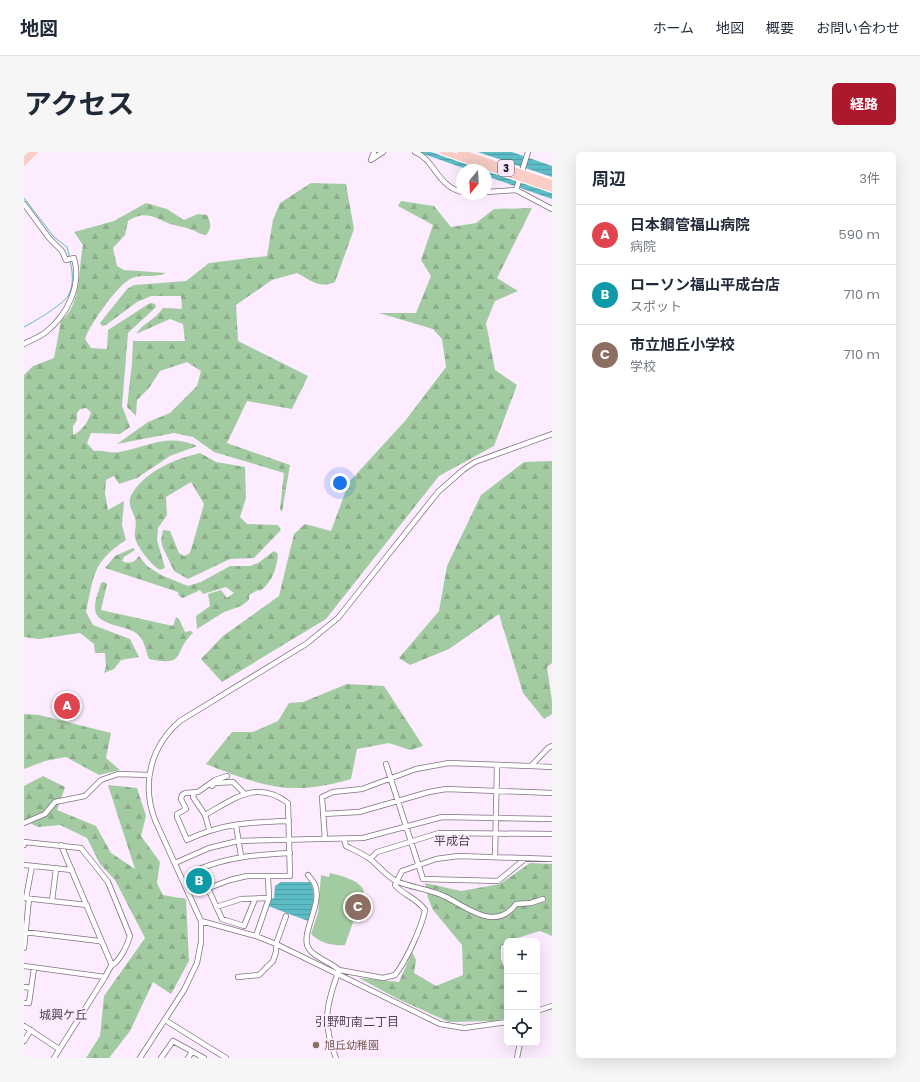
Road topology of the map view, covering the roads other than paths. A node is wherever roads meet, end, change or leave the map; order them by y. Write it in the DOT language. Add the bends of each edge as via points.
graph roads {
  1 [pos="28,152"];
  2 [pos="35,152"];
  3 [pos="374,152"];
  4 [pos="383,152"];
  5 [pos="415,152"];
  6 [pos="443,152"];
  7 [pos="460,152"];
  8 [pos="527,153"];
  9 [pos="24,155"];
  10 [pos="24,163"];
  11 [pos="520,175"];
  12 [pos="552,183"];
  13 [pos="552,189"];
  14 [pos="456,190"];
  15 [pos="516,190"];
  16 [pos="492,192"];
  17 [pos="24,204"];
  18 [pos="552,209"];
  19 [pos="24,344"];
  20 [pos="552,434"];
  21 [pos="552,746"];
  22 [pos="386,764"];
  23 [pos="497,765"];
  24 [pos="531,766"];
  25 [pos="552,767"];
  26 [pos="148,775"];
  27 [pos="228,776"];
  28 [pos="389,778"];
  29 [pos="497,791"];
  30 [pos="196,792"];
  31 [pos="244,793"];
  32 [pos="552,793"];
  33 [pos="396,801"];
  34 [pos="323,814"];
  35 [pos="206,815"];
  36 [pos="496,817"];
  37 [pos="552,819"];
  38 [pos="289,821"];
  39 [pos="24,823"];
  40 [pos="236,825"];
  41 [pos="406,827"];
  42 [pos="209,829"];
  43 [pos="496,832"];
  44 [pos="552,834"];
  45 [pos="325,839"];
  46 [pos="344,839"];
  47 [pos="290,840"];
  48 [pos="238,841"];
  49 [pos="411,842"];
  50 [pos="24,845"];
  51 [pos="61,845"];
  52 [pos="290,854"];
  53 [pos="241,856"];
  54 [pos="496,857"];
  55 [pos="526,858"];
  56 [pos="370,859"];
  57 [pos="552,859"];
  58 [pos="175,863"];
  59 [pos="24,865"];
  60 [pos="419,865"];
  61 [pos="32,866"];
  62 [pos="56,869"];
  63 [pos="72,870"];
  64 [pos="308,875"];
  65 [pos="268,877"];
  66 [pos="396,880"];
  67 [pos="209,888"];
  68 [pos="26,898"];
  69 [pos="269,898"];
  70 [pos="255,899"];
  71 [pos="543,899"];
  72 [pos="52,901"];
  73 [pos="87,905"];
  74 [pos="216,907"];
  75 [pos="286,916"];
  76 [pos="201,921"];
  77 [pos="25,932"];
  78 [pos="256,936"];
  79 [pos="102,942"];
  80 [pos="276,944"];
  81 [pos="24,948"];
  82 [pos="24,966"];
  83 [pos="111,966"];
  84 [pos="34,968"];
  85 [pos="338,972"];
  86 [pos="105,977"];
  87 [pos="238,977"];
  88 [pos="24,987"];
  89 [pos="31,988"];
  90 [pos="24,1003"];
  91 [pos="552,1006"];
  92 [pos="540,1010"];
  93 [pos="165,1020"];
  94 [pos="504,1023"];
  95 [pos="24,1026"];
  96 [pos="31,1030"];
  97 [pos="24,1042"];
  98 [pos="519,1046"];
  99 [pos="59,1049"];
  100 [pos="192,1052"];
  101 [pos="54,1058"];
  102 [pos="140,1058"];
  103 [pos="161,1058"];
  104 [pos="188,1058"];
  105 [pos="204,1058"];
  106 [pos="226,1058"];
  107 [pos="336,1058"];
  108 [pos="517,1058"];
  1 -- 9 [label="main road"];
  2 -- 10 [label="main road"];
  3 -- 4 [label="street" via="371,160"];
  5 -- 14 [label="street" via="426,160 444,182"];
  6 -- 11 [label="main road, 3"];
  7 -- 11 [label="main road, 3"];
  8 -- 11 [label="street"];
  11 -- 12 [label="main road, 3"];
  11 -- 13 [label="main road, 3"];
  11 -- 15 [label="street"];
  15 -- 16 [label="street"];
  15 -- 18 [label="street"];
  17 -- 19 [label="street" via="62,251 66,260 74,258 76,265 76,279 67,308 46,332"];
  20 -- 26 [label="street" via="475,462 463,470 438,492 338,618 306,644 180,721 160,745"];
  21 -- 24 [label="street"];
  22 -- 28 [label="street"];
  23 -- 24 [label="street"];
  23 -- 28 [label="street" via="449,764 416,769"];
  23 -- 29 [label="street"];
  24 -- 25 [label="street"];
  26 -- 39 [label="street" via="118,774 101,780 85,796 55,802 45,814"];
  26 -- 58 [label="street" via="152,811"];
  27 -- 30 [label="street" via="215,780"];
  28 -- 33 [label="street"];
  28 -- 34 [label="street" via="362,789 333,792 322,796"];
  29 -- 32 [label="street"];
  29 -- 33 [label="street" via="446,789"];
  29 -- 36 [label="street"];
  30 -- 31 [label="street" via="204,792 215,783 233,782"];
  30 -- 35 [label="street" via="193,797"];
  30 -- 42 [label="street" via="182,795 181,799 186,809 176,817 187,840"];
  31 -- 35 [label="street"];
  31 -- 38 [label="street" via="259,792 282,798 288,803"];
  33 -- 34 [label="street" via="359,812"];
  33 -- 41 [label="street"];
  34 -- 45 [label="street"];
  35 -- 42 [label="street"];
  36 -- 37 [label="street"];
  36 -- 41 [label="street" via="442,817"];
  36 -- 43 [label="street"];
  38 -- 40 [label="street" via="244,822"];
  38 -- 47 [label="street"];
  40 -- 42 [label="street"];
  40 -- 48 [label="street"];
  41 -- 46 [label="street" via="377,836"];
  41 -- 49 [label="street"];
  43 -- 44 [label="street"];
  43 -- 49 [label="street" via="439,833"];
  43 -- 54 [label="street"];
  45 -- 46 [label="street"];
  45 -- 47 [label="street"];
  46 -- 56 [label="street" via="346,846"];
  47 -- 48 [label="street"];
  47 -- 52 [label="street"];
  48 -- 53 [label="street"];
  48 -- 58 [label="street" via="209,848"];
  49 -- 56 [label="street" via="377,852"];
  49 -- 60 [label="street"];
  50 -- 51 [label="street" via="24,842"];
  51 -- 63 [label="street"];
  51 -- 83 [label="street" via="84,851 108,882 130,936 116,963"];
  52 -- 53 [label="street"];
  52 -- 65 [label="street" via="290,876"];
  53 -- 67 [label="street" via="199,869"];
  54 -- 55 [label="street"];
  54 -- 60 [label="street" via="447,857"];
  55 -- 57 [label="street"];
  55 -- 60 [label="street" via="498,880 423,879"];
  56 -- 66 [label="street"];
  58 -- 76 [label="street"];
  59 -- 61 [label="street"];
  60 -- 66 [label="street" via="402,871"];
  61 -- 62 [label="street"];
  61 -- 68 [label="street"];
  62 -- 63 [label="street"];
  62 -- 72 [label="street"];
  63 -- 73 [label="street"];
  64 -- 85 [label="street" via="316,886 315,910 306,939 308,947"];
  65 -- 67 [label="street" via="246,876"];
  65 -- 69 [label="street"];
  66 -- 71 [label="street" via="445,896 486,916 505,915 516,904"];
  66 -- 85 [label="street" via="395,885 398,889 420,902 424,910 412,946 398,971 383,978"];
  67 -- 74 [label="street"];
  68 -- 72 [label="street"];
  68 -- 77 [label="street"];
  69 -- 70 [label="street"];
  69 -- 78 [label="street"];
  70 -- 74 [label="street" via="241,899"];
  70 -- 74 [label="street" via="244,926 222,919"];
  72 -- 73 [label="street"];
  73 -- 79 [label="street"];
  75 -- 80 [label="street"];
  76 -- 78 [label="street"];
  76 -- 93 [label="street" via="197,963"];
  77 -- 79 [label="street"];
  77 -- 81 [label="street"];
  78 -- 80 [label="street"];
  79 -- 83 [label="street"];
  80 -- 85 [label="street"];
  80 -- 87 [label="street" via="273,961 259,975"];
  82 -- 84 [label="street"];
  83 -- 86 [label="street"];
  84 -- 86 [label="street"];
  84 -- 89 [label="street"];
  85 -- 94 [label="street" via="440,1024 464,1028"];
  85 -- 107 [label="street" via="329,1001 326,1026"];
  86 -- 99 [label="street"];
  88 -- 89 [label="street"];
  89 -- 90 [label="street" via="29,1003"];
  91 -- 92 [label="street"];
  93 -- 102 [label="street"];
  93 -- 106 [label="street"];
  95 -- 96 [label="street"];
  96 -- 97 [label="street"];
  96 -- 99 [label="street"];
  98 -- 108 [label="street"];
  99 -- 101 [label="street"];
  100 -- 103 [label="street" via="173,1041"];
  100 -- 104 [label="street"];
  100 -- 105 [label="street"];
}
